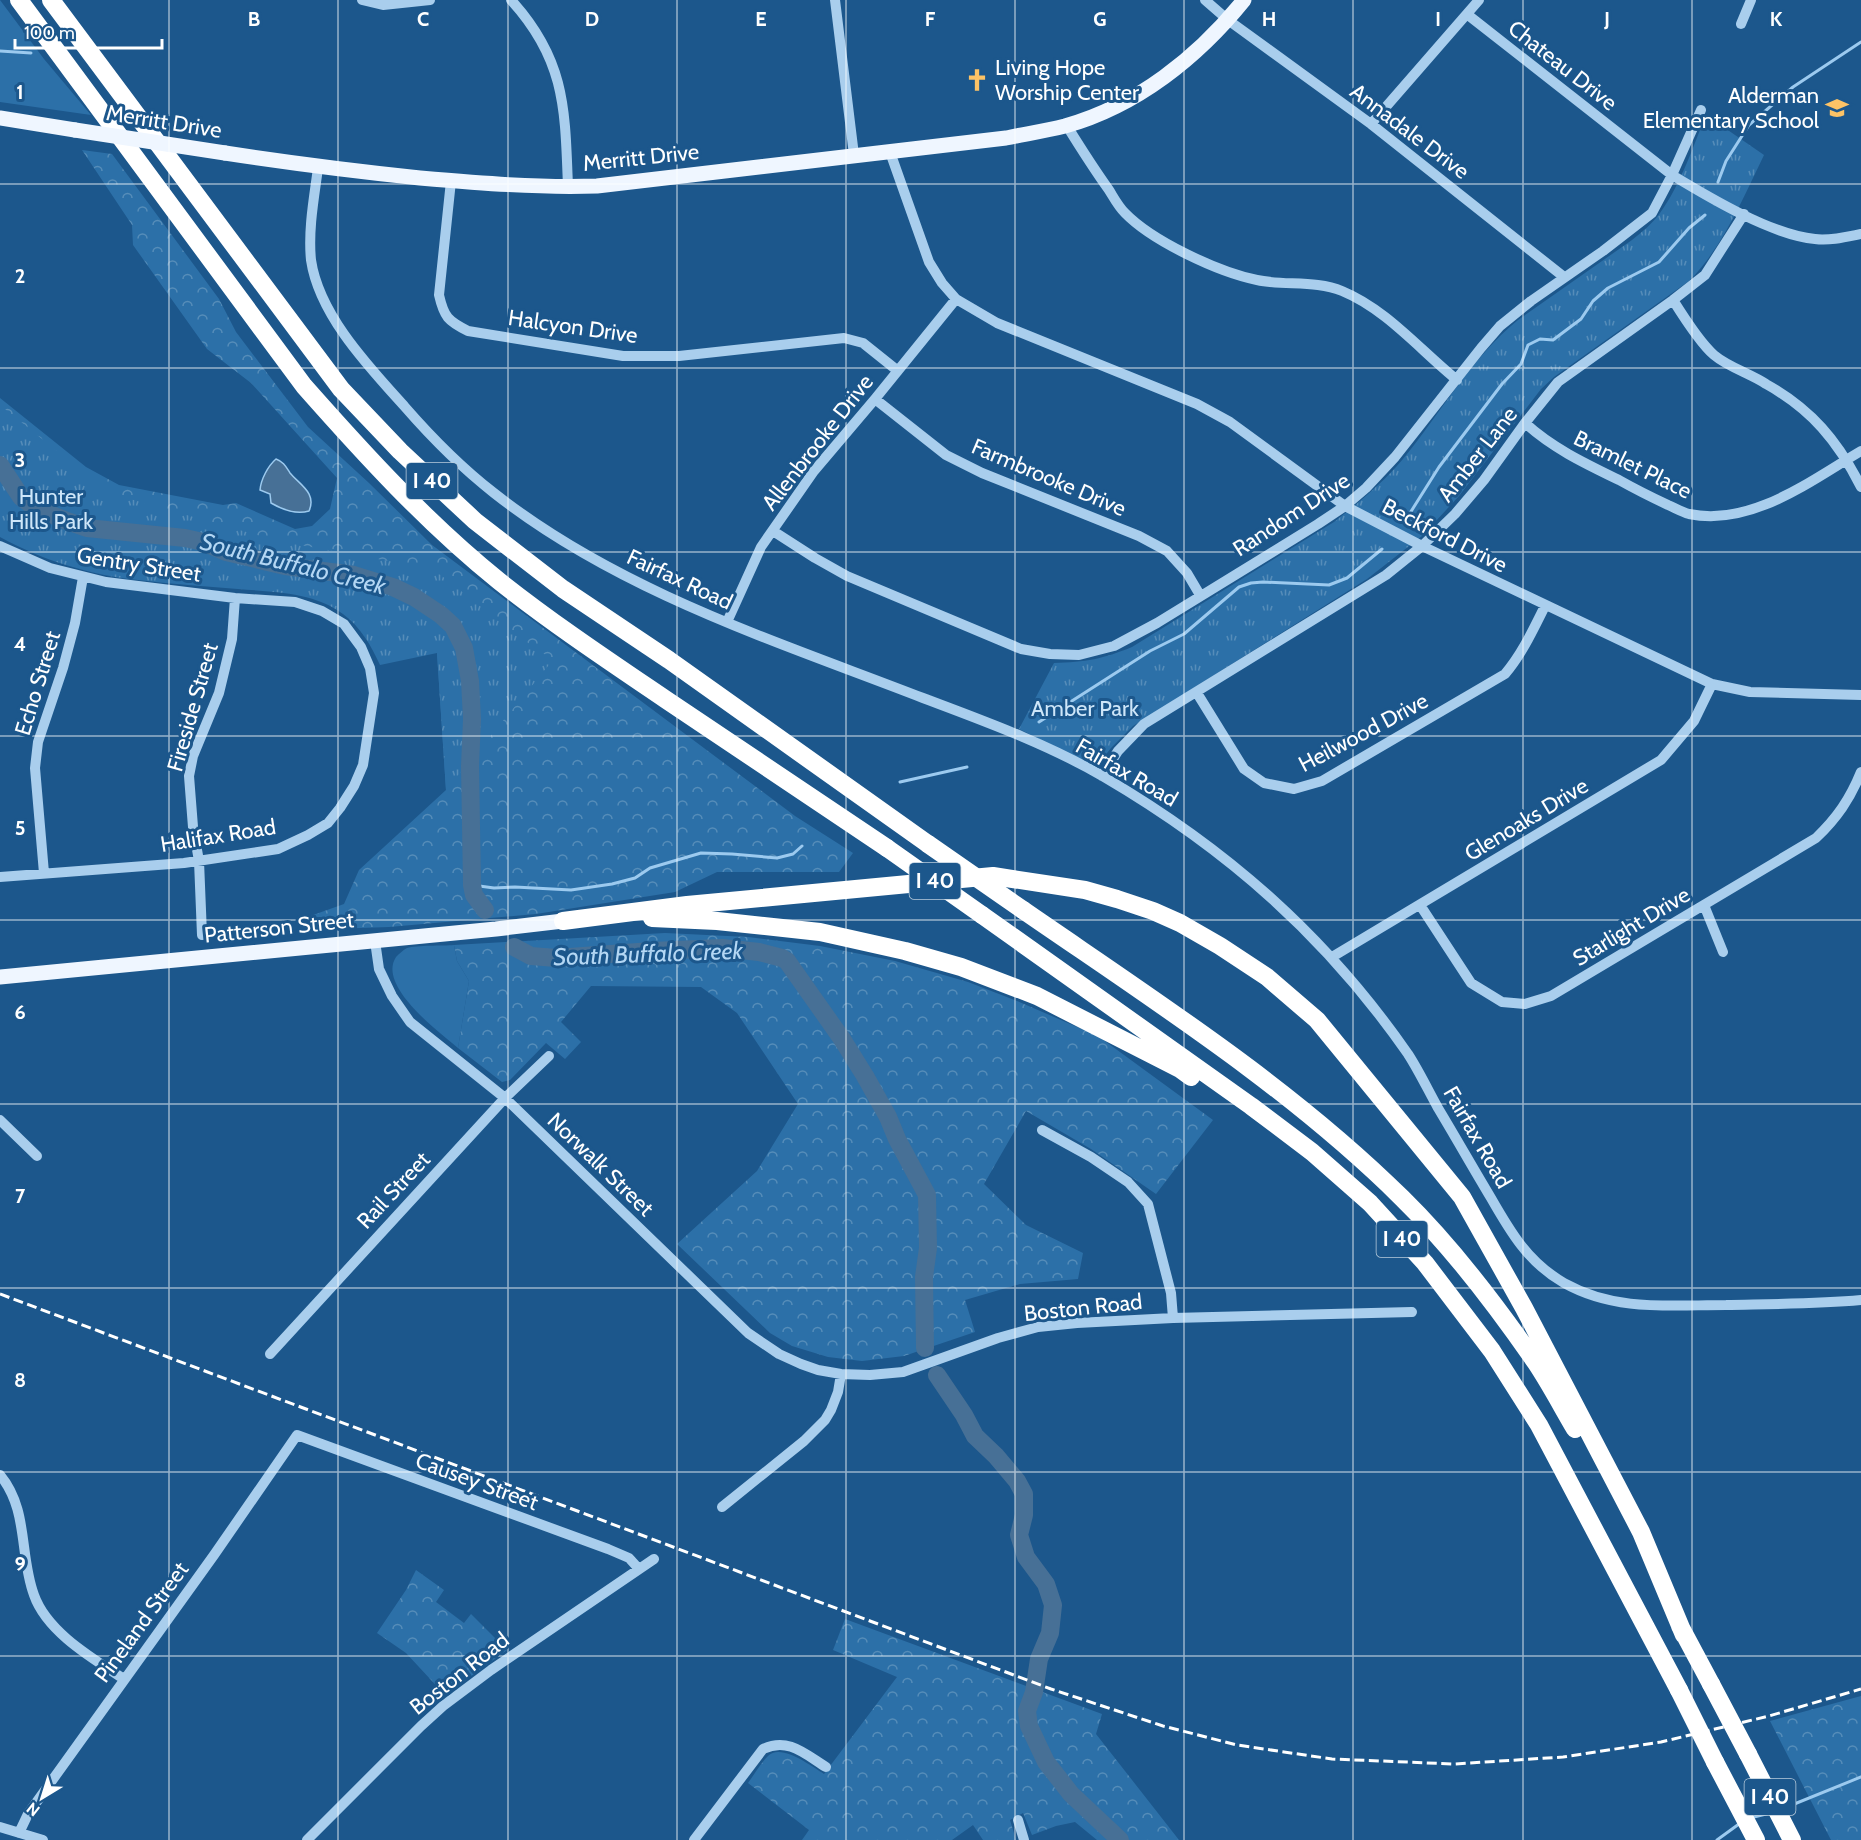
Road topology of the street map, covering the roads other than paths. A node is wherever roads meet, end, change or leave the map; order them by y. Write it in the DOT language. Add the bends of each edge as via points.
graph roads {
  1 [pos="19,0"];
  2 [pos="51,0"];
  3 [pos="362,0"];
  4 [pos="430,0"];
  5 [pos="511,0"];
  6 [pos="835,0"];
  7 [pos="1205,0"];
  8 [pos="1244,0"];
  9 [pos="1479,0"];
  10 [pos="1751,0"];
  11 [pos="1468,15"];
  12 [pos="1228,20"];
  13 [pos="1741,24"];
  14 [pos="1701,110"];
  15 [pos="0,118"];
  16 [pos="1371,124"];
  17 [pos="1067,126"];
  18 [pos="890,152"];
  19 [pos="854,155"];
  20 [pos="318,168"];
  21 [pos="1672,175"];
  22 [pos="451,181"];
  23 [pos="568,187"];
  24 [pos="1744,214"];
  25 [pos="1861,234"];
  26 [pos="1564,277"];
  27 [pos="956,299"];
  28 [pos="1673,300"];
  29 [pos="898,371"];
  30 [pos="1457,380"];
  31 [pos="875,399"];
  32 [pos="1525,423"];
  33 [pos="1861,451"];
  34 [pos="1847,459"];
  35 [pos="1861,487"];
  36 [pos="1345,506"];
  37 [pos="772,531"];
  38 [pos="0,546"];
  39 [pos="1422,546"];
  40 [pos="83,577"];
  41 [pos="1200,596"];
  42 [pos="235,598"];
  43 [pos="1545,606"];
  44 [pos="727,622"];
  45 [pos="344,624"];
  46 [pos="1712,684"];
  47 [pos="1197,693"];
  48 [pos="1861,695"];
  49 [pos="1861,772"];
  50 [pos="1102,776"];
  51 [pos="199,861"];
  52 [pos="44,873"];
  53 [pos="0,877"];
  54 [pos="1420,904"];
  55 [pos="1704,905"];
  56 [pos="563,921"];
  57 [pos="202,935"];
  58 [pos="375,941"];
  59 [pos="1723,952"];
  60 [pos="1332,957"];
  61 [pos="0,977"];
  62 [pos="549,1056"];
  63 [pos="505,1098"];
  64 [pos="0,1120"];
  65 [pos="1042,1130"];
  66 [pos="1312,1152"];
  67 [pos="37,1156"];
  68 [pos="1861,1300"];
  69 [pos="1412,1312"];
  70 [pos="1173,1318"];
  71 [pos="270,1354"];
  72 [pos="841,1374"];
  73 [pos="297,1435"];
  74 [pos="0,1475"];
  75 [pos="722,1507"];
  76 [pos="654,1559"];
  77 [pos="639,1569"];
  78 [pos="1684,1635"];
  79 [pos="124,1679"];
  80 [pos="825,1767"];
  81 [pos="1018,1820"];
  82 [pos="0,1827"];
  83 [pos="19,1833"];
  84 [pos="43,1840"];
  85 [pos="307,1840"];
  86 [pos="694,1840"];
  87 [pos="1024,1840"];
  88 [pos="1756,1840"];
  89 [pos="1792,1840"];
  1 -- 66 [label="highway, I 40, bridge" via="304,386 352,441 455,543 567,632 887,848"];
  2 -- 78 [label="highway, I 40, bridge" via="341,389 475,521 563,589 1190,1026 1340,1140 1403,1199 1482,1290 1537,1364"];
  3 -- 4 [label="street" via="383,5"];
  5 -- 23 [label="street" via="548,53 560,86 566,119"];
  6 -- 19 [label="street"];
  7 -- 12 [label="street, Annadale Drive"];
  8 -- 12 [label="main road, Merritt Drive"];
  9 -- 11 [label="street"];
  10 -- 13 [label="street"];
  11 -- 16 [label="street"];
  11 -- 21 [label="street, Chateau Drive"];
  12 -- 16 [label="street, Annadale Drive"];
  12 -- 17 [label="main road, Merritt Drive" via="1148,89"];
  14 -- 21 [label="street, Random Drive"];
  15 -- 20 [label="main road, Merritt Drive, bridge"];
  16 -- 26 [label="street, Annadale Drive"];
  17 -- 18 [label="main road, Merritt Drive"];
  17 -- 30 [label="street" via="1124,212 1150,234 1179,250 1256,280 1312,284 1340,290 1366,302"];
  18 -- 19 [label="main road, Merritt Drive"];
  18 -- 27 [label="street, Beckford Drive" via="929,262"];
  19 -- 23 [label="main road, Merritt Drive"];
  20 -- 22 [label="main road, Merritt Drive"];
  20 -- 44 [label="street, Fairfax Road" via="310,240 319,290 345,334 423,427 490,490 556,536 633,580"];
  21 -- 24 [label="street, Chateau Drive"];
  21 -- 26 [label="street, Random Drive" via="1652,213"];
  22 -- 23 [label="main road, Merritt Drive"];
  22 -- 29 [label="street, Halcyon Drive" via="439,295 443,313 468,331 623,356 679,356 844,338 863,343"];
  24 -- 25 [label="street, Chateau Drive" via="1788,234 1816,239"];
  24 -- 28 [label="street, Amber Lane" via="1705,275"];
  26 -- 30 [label="street, Random Drive" via="1500,326"];
  27 -- 29 [label="street, Allenbrooke Drive"];
  27 -- 36 [label="street, Beckford Drive" via="997,322 1197,404 1275,453"];
  28 -- 32 [label="street, Amber Lane" via="1558,382"];
  28 -- 34 [label="street" via="1714,355 1788,396 1830,435"];
  29 -- 31 [label="street, Allenbrooke Drive"];
  30 -- 36 [label="street, Random Drive" via="1395,457"];
  31 -- 37 [label="street, Allenbrooke Drive" via="814,471"];
  31 -- 41 [label="street, Farmbrooke Drive" via="946,455 1167,551 1187,573"];
  32 -- 34 [label="street, Bramlet Place" via="1564,452 1656,499 1687,513 1716,517 1774,501"];
  32 -- 39 [label="street, Amber Lane" via="1470,497"];
  33 -- 34 [label="street, Bramlet Place"];
  34 -- 35 [label="street"];
  36 -- 39 [label="street, Beckford Drive"];
  36 -- 41 [label="street, Random Drive"];
  37 -- 41 [label="street, Random Drive" via="847,576 1021,649 1050,654 1079,655 1114,646"];
  37 -- 44 [label="street, Allenbrooke Drive"];
  38 -- 40 [label="street, Gentry Street" via="50,568"];
  39 -- 43 [label="street, Beckford Drive"];
  39 -- 47 [label="street, Amber Lane" via="1386,575"];
  40 -- 42 [label="street, Gentry Street"];
  40 -- 52 [label="street, Echo Street" via="63,668 38,742 35,768"];
  42 -- 45 [label="street, Gentry Street" via="295,602"];
  42 -- 51 [label="street, Fireside Street" via="232,639 219,693 193,756 189,777"];
  43 -- 46 [label="street, Beckford Drive"];
  43 -- 47 [label="street, Heilwood Drive" via="1505,674 1322,781 1294,789 1264,783 1244,769"];
  44 -- 50 [label="street, Fairfax Road" via="993,725"];
  45 -- 51 [label="street, Halifax Road" via="361,647 374,693 363,765 340,808 328,823 278,849"];
  46 -- 48 [label="street, Beckford Drive" via="1750,692"];
  46 -- 54 [label="street, Glenoaks Drive" via="1694,721 1661,760"];
  47 -- 50 [label="street, Amber Lane" via="1144,724 1118,751"];
  49 -- 55 [label="street, Starlight Drive" via="1834,820 1816,838"];
  50 -- 60 [label="street, Fairfax Road" via="1214,849 1277,902"];
  51 -- 52 [label="street, Halifax Road"];
  51 -- 57 [label="street, Fireside Street"];
  52 -- 53 [label="street, Halifax Road"];
  54 -- 55 [label="street, Starlight Drive" via="1471,983 1502,1002 1525,1004 1551,996"];
  54 -- 60 [label="street, Glenoaks Drive"];
  55 -- 59 [label="street"];
  56 -- 58 [label="main road, Patterson Street"];
  56 -- 66 [label="highway" via="717,921 820,933 961,967 1037,996 1180,1069"];
  56 -- 78 [label="highway" via="687,905 993,876 1117,899 1180,923 1220,946 1267,977 1317,1020 1462,1197 1641,1532"];
  58 -- 61 [label="main road, Patterson Street"];
  58 -- 63 [label="street, Norwalk Street" via="379,969 410,1022"];
  60 -- 68 [label="street, Fairfax Road" via="1412,1060 1525,1253 1564,1283 1611,1302 1637,1306"];
  62 -- 63 [label="street, Rail Street"];
  63 -- 71 [label="street, Rail Street"];
  63 -- 72 [label="street, Norwalk Street" via="748,1333 801,1364"];
  64 -- 67 [label="street"];
  65 -- 70 [label="street" via="1128,1182 1148,1204 1171,1293"];
  66 -- 88 [label="highway, I 40, bridge" via="1370,1203 1425,1263 1492,1351 1539,1425"];
  69 -- 70 [label="street, Boston Road"];
  70 -- 72 [label="street, Boston Road" via="1038,1327 903,1372"];
  72 -- 75 [label="street" via="838,1392 825,1420"];
  73 -- 77 [label="street, Causey Street" via="608,1549 629,1558"];
  73 -- 79 [label="street, Pineland Street"];
  74 -- 79 [label="street" via="14,1496 22,1520 34,1597 52,1624 76,1647"];
  76 -- 77 [label="street, Boston Road"];
  77 -- 85 [label="street, Boston Road" via="443,1706"];
  78 -- 89 [label="highway, I 40, bridge"];
  79 -- 83 [label="street, Pineland Street" via="28,1814"];
  80 -- 86 [label="street" via="789,1745 763,1749"];
  81 -- 87 [label="street"];
  82 -- 83 [label="street"];
  83 -- 84 [label="street"];
}
